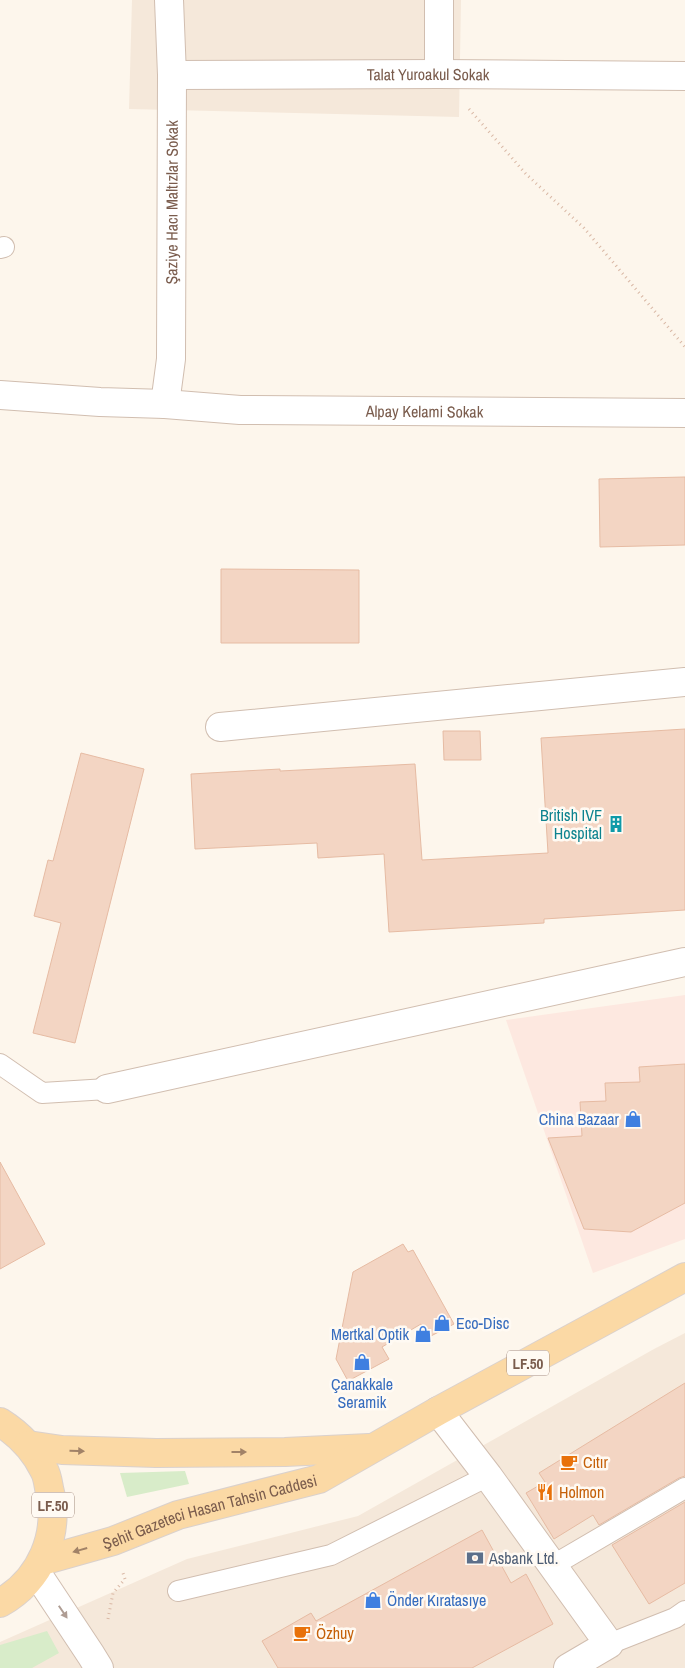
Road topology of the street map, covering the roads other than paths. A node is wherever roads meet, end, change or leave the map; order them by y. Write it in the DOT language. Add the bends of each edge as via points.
graph roads {
  1 [pos="169,0"];
  2 [pos="439,0"];
  3 [pos="439,74"];
  4 [pos="172,75"];
  5 [pos="685,76"];
  6 [pos="0,395"];
  7 [pos="165,404"];
  8 [pos="685,413"];
  9 [pos="685,682"];
  10 [pos="220,727"];
  11 [pos="685,962"];
  12 [pos="0,1064"];
  13 [pos="107,1089"];
  14 [pos="685,1277"];
  15 [pos="438,1411"];
  16 [pos="0,1422"];
  17 [pos="28,1445"];
  18 [pos="372,1448"];
  19 [pos="488,1476"];
  20 [pos="685,1488"];
  21 [pos="39,1566"];
  22 [pos="552,1566"];
  23 [pos="178,1591"];
  24 [pos="0,1603"];
  25 [pos="685,1612"];
  26 [pos="609,1644"];
  27 [pos="95,1661"];
  28 [pos="568,1668"];
  1 -- 4 [label="street, Şaziye Hacı Maltızlar Sokak"];
  2 -- 3 [label="street"];
  3 -- 4 [label="street, Talat Yuroakul Sokak"];
  3 -- 5 [label="street, Talat Yuroakul Sokak"];
  4 -- 7 [label="street, Şaziye Hacı Maltızlar Sokak" via="171,359"];
  6 -- 7 [label="street, Alpay Kelami Sokak"];
  7 -- 8 [label="street, Alpay Kelami Sokak" via="240,410"];
  9 -- 10 [label="street"];
  11 -- 13 [label="street"];
  12 -- 13 [label="lane" via="42,1093"];
  14 -- 15 [label="main road, Şehit Gazeteci Hasan Tahsin Caddesi / LF.50"];
  15 -- 18 [label="main road, Şehit Gazeteci Hasan Tahsin Caddesi / LF.50"];
  15 -- 19 [label="street"];
  16 -- 17 [label="main road, LF.50"];
  17 -- 18 [label="main road, Şehit Gazeteci Hasan Tahsin Caddesi / LF.50, one-way" via="62,1450 156,1453"];
  17 -- 21 [label="main road, LF.50" via="45,1471 53,1501 52,1532"];
  18 -- 21 [label="main road, Şehit Gazeteci Hasan Tahsin Caddesi / LF.50, one-way" via="319,1479 178,1515"];
  19 -- 22 [label="street"];
  19 -- 23 [label="lane" via="331,1555"];
  20 -- 22 [label="lane"];
  21 -- 24 [label="main road, LF.50" via="13,1596"];
  21 -- 27 [label="street, one-way"];
  22 -- 26 [label="street"];
  25 -- 26 [label="lane"];
  26 -- 28 [label="street"];
}
